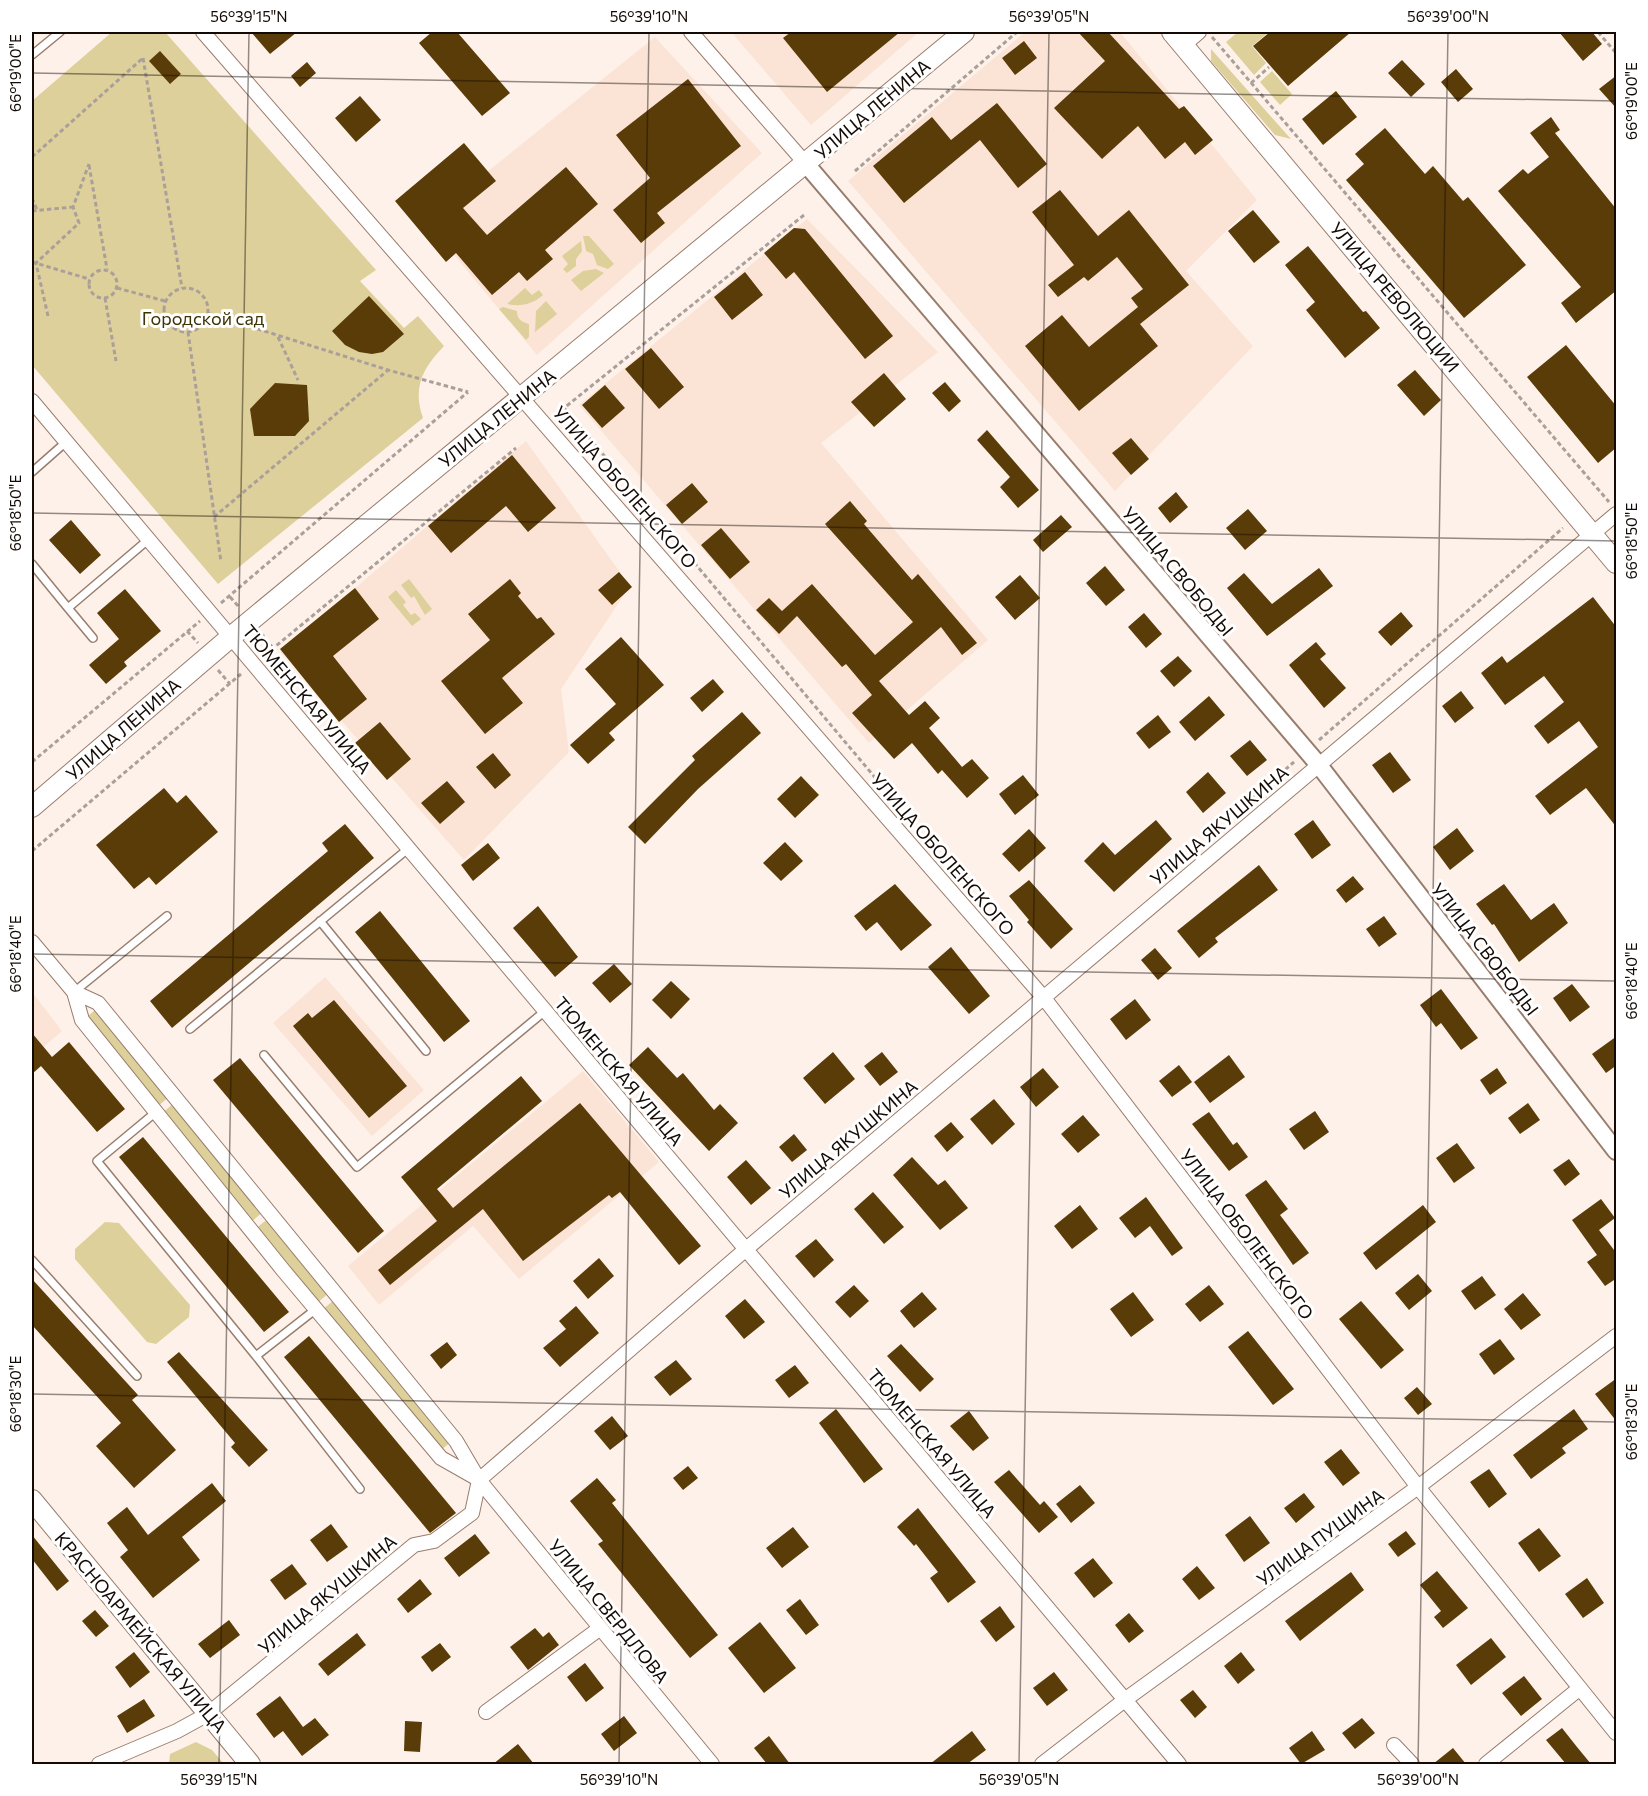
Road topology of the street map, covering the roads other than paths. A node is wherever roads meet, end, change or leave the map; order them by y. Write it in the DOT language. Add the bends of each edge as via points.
graph roads {
  1 [pos="60,32"];
  2 [pos="203,32"];
  3 [pos="691,32"];
  4 [pos="964,32"];
  5 [pos="1185,36"];
  6 [pos="32,55"];
  7 [pos="806,164"];
  8 [pos="523,397"];
  9 [pos="32,401"];
  10 [pos="66,441"];
  11 [pos="32,472"];
  12 [pos="1617,512"];
  13 [pos="1594,533"];
  14 [pos="149,539"];
  15 [pos="1617,563"];
  16 [pos="32,564"];
  17 [pos="68,608"];
  18 [pos="232,636"];
  19 [pos="93,638"];
  20 [pos="1312,758"];
  21 [pos="32,807"];
  22 [pos="409,848"];
  23 [pos="167,916"];
  24 [pos="320,921"];
  25 [pos="32,942"];
  26 [pos="74,992"];
  27 [pos="1044,998"];
  28 [pos="545,1011"];
  29 [pos="190,1029"];
  30 [pos="426,1051"];
  31 [pos="264,1055"];
  32 [pos="174,1096"];
  33 [pos="156,1112"];
  34 [pos="1617,1151"];
  35 [pos="270,1212"];
  36 [pos="249,1228"];
  37 [pos="745,1250"];
  38 [pos="32,1260"];
  39 [pos="336,1292"];
  40 [pos="316,1309"];
  41 [pos="1617,1336"];
  42 [pos="256,1356"];
  43 [pos="137,1376"];
  44 [pos="479,1480"];
  45 [pos="1418,1487"];
  46 [pos="360,1489"];
  47 [pos="32,1500"];
  48 [pos="599,1629"];
  49 [pos="1580,1688"];
  50 [pos="1126,1699"];
  51 [pos="486,1712"];
  52 [pos="208,1714"];
  53 [pos="1617,1733"];
  54 [pos="1394,1745"];
  55 [pos="706,1762"];
  56 [pos="99,1764"];
  57 [pos="250,1764"];
  58 [pos="1042,1764"];
  59 [pos="1179,1764"];
  60 [pos="1412,1764"];
  61 [pos="1486,1764"];
  1 -- 6 [label="lane"];
  2 -- 8 [label="street, УЛИЦА ОБОЛЕНСКОГО"];
  3 -- 7 [label="street, УЛИЦА СВОБОДЫ"];
  4 -- 7 [label="main road, УЛИЦА ЛЕНИНА"];
  5 -- 13 [label="main road, УЛИЦА РЕВОЛЮЦИИ"];
  7 -- 8 [label="main road, УЛИЦА ЛЕНИНА"];
  7 -- 20 [label="street, УЛИЦА СВОБОДЫ"];
  8 -- 18 [label="main road, УЛИЦА ЛЕНИНА"];
  8 -- 27 [label="street, УЛИЦА ОБОЛЕНСКОГО"];
  9 -- 10 [label="street, ТЮМЕНСКАЯ УЛИЦА"];
  10 -- 11 [label="lane"];
  10 -- 14 [label="street, ТЮМЕНСКАЯ УЛИЦА"];
  12 -- 13 [label="street, УЛИЦА ЯКУШКИНА"];
  13 -- 15 [label="main road, УЛИЦА РЕВОЛЮЦИИ"];
  13 -- 20 [label="street, УЛИЦА ЯКУШКИНА"];
  14 -- 17 [label="lane"];
  14 -- 18 [label="street, ТЮМЕНСКАЯ УЛИЦА"];
  16 -- 17 [label="lane"];
  17 -- 19 [label="lane"];
  18 -- 21 [label="main road, УЛИЦА ЛЕНИНА"];
  18 -- 22 [label="street, ТЮМЕНСКАЯ УЛИЦА"];
  20 -- 27 [label="street, УЛИЦА ЯКУШКИНА"];
  20 -- 34 [label="street, УЛИЦА СВОБОДЫ"];
  22 -- 24 [label="lane"];
  22 -- 28 [label="street, ТЮМЕНСКАЯ УЛИЦА"];
  23 -- 26 [label="lane"];
  24 -- 29 [label="lane"];
  24 -- 30 [label="lane"];
  25 -- 26 [label="street, УЛИЦА СВЕРДЛОВА"];
  26 -- 32 [label="street, УЛИЦА СВЕРДЛОВА" via="98,1003"];
  26 -- 33 [label="street, УЛИЦА СВЕРДЛОВА" via="82,1020"];
  27 -- 37 [label="street, УЛИЦА ЯКУШКИНА"];
  27 -- 45 [label="street, УЛИЦА ОБОЛЕНСКОГО"];
  28 -- 31 [label="lane" via="357,1167"];
  28 -- 37 [label="street, ТЮМЕНСКАЯ УЛИЦА"];
  32 -- 33 [label="street"];
  32 -- 35 [label="street, УЛИЦА СВЕРДЛОВА"];
  33 -- 36 [label="street, УЛИЦА СВЕРДЛОВА"];
  33 -- 42 [label="lane" via="97,1161"];
  35 -- 36 [label="street"];
  35 -- 39 [label="street, УЛИЦА СВЕРДЛОВА"];
  36 -- 40 [label="street, УЛИЦА СВЕРДЛОВА"];
  37 -- 44 [label="street, УЛИЦА ЯКУШКИНА"];
  37 -- 50 [label="street, ТЮМЕНСКАЯ УЛИЦА"];
  38 -- 43 [label="lane"];
  39 -- 40 [label="street"];
  39 -- 44 [label="street, УЛИЦА СВЕРДЛОВА" via="456,1440"];
  40 -- 42 [label="lane"];
  40 -- 44 [label="street, УЛИЦА СВЕРДЛОВА" via="441,1458"];
  41 -- 45 [label="street, УЛИЦА ПУЩИНА"];
  42 -- 46 [label="lane"];
  44 -- 48 [label="street, УЛИЦА СВЕРДЛОВА"];
  44 -- 52 [label="street, УЛИЦА ЯКУШКИНА" via="472,1513 434,1541 414,1545"];
  45 -- 49 [label="street, УЛИЦА ОБОЛЕНСКОГО"];
  45 -- 50 [label="street, УЛИЦА ПУЩИНА"];
  47 -- 52 [label="main road, КРАСНОАРМЕЙСКАЯ УЛИЦА"];
  48 -- 51 [label="street"];
  48 -- 55 [label="street, УЛИЦА СВЕРДЛОВА"];
  49 -- 53 [label="street, УЛИЦА ОБОЛЕНСКОГО"];
  49 -- 61 [label="street"];
  50 -- 58 [label="street, УЛИЦА ПУЩИНА"];
  50 -- 59 [label="street, ТЮМЕНСКАЯ УЛИЦА"];
  52 -- 56 [label="street, УЛИЦА ЯКУШКИНА"];
  52 -- 57 [label="main road, КРАСНОАРМЕЙСКАЯ УЛИЦА"];
  54 -- 60 [label="street"];
}
